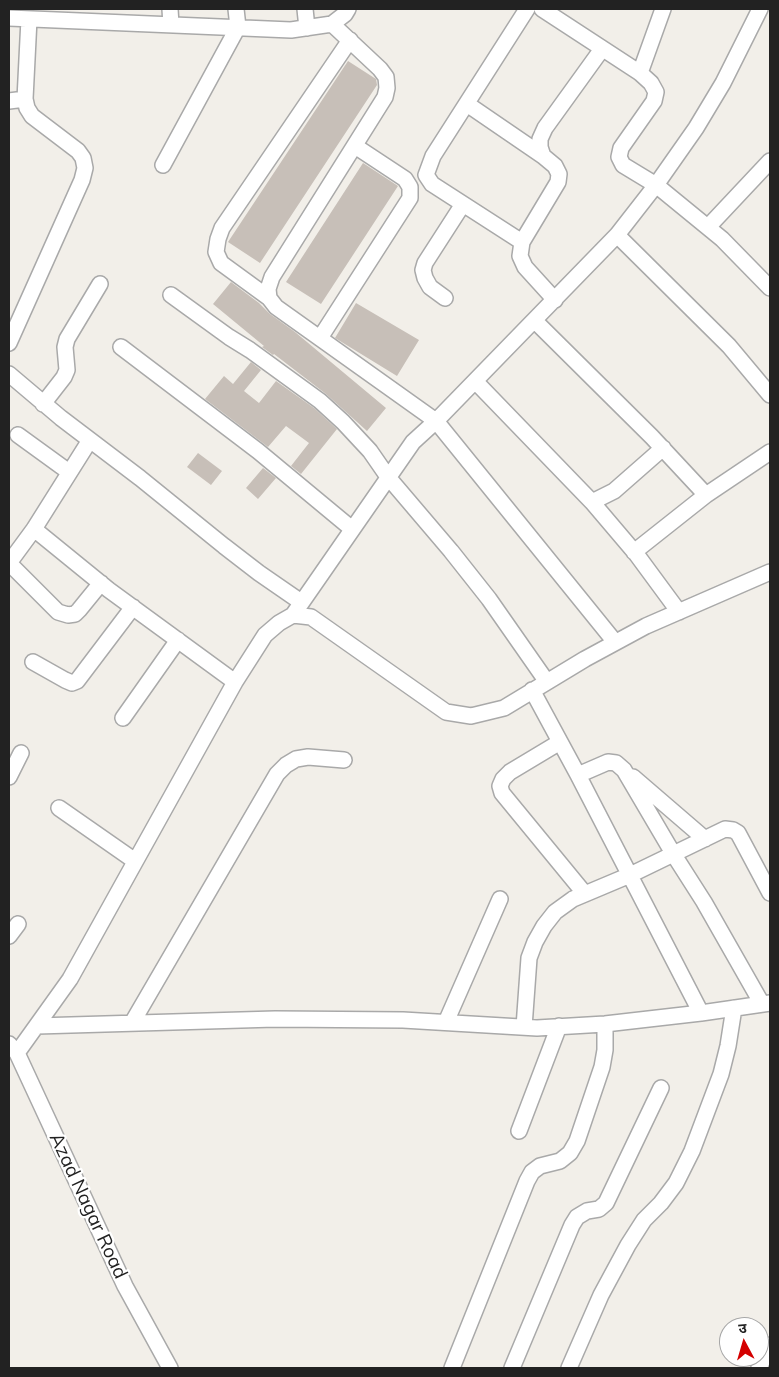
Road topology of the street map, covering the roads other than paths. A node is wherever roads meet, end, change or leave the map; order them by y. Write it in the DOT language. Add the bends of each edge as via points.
graph roads {
  1 [pos="170,9"];
  2 [pos="236,9"];
  3 [pos="305,9"];
  4 [pos="348,9"];
  5 [pos="527,9"];
  6 [pos="542,9"];
  7 [pos="663,9"];
  8 [pos="760,9"];
  9 [pos="108,16"];
  10 [pos="9,18"];
  11 [pos="29,19"];
  12 [pos="171,24"];
  13 [pos="332,24"];
  14 [pos="238,27"];
  15 [pos="306,28"];
  16 [pos="350,40"];
  17 [pos="602,49"];
  18 [pos="640,73"];
  19 [pos="25,99"];
  20 [pos="9,101"];
  21 [pos="467,104"];
  22 [pos="355,146"];
  23 [pos="544,156"];
  24 [pos="770,161"];
  25 [pos="163,165"];
  26 [pos="656,185"];
  27 [pos="464,204"];
  28 [pos="708,227"];
  29 [pos="617,235"];
  30 [pos="522,242"];
  31 [pos="768,280"];
  32 [pos="100,284"];
  33 [pos="171,295"];
  34 [pos="269,298"];
  35 [pos="445,298"];
  36 [pos="555,300"];
  37 [pos="535,321"];
  38 [pos="320,338"];
  39 [pos="9,343"];
  40 [pos="122,346"];
  41 [pos="9,374"];
  42 [pos="475,381"];
  43 [pos="770,395"];
  44 [pos="43,404"];
  45 [pos="436,421"];
  46 [pos="18,435"];
  47 [pos="90,440"];
  48 [pos="663,448"];
  49 [pos="770,452"];
  50 [pos="69,472"];
  51 [pos="388,477"];
  52 [pos="706,495"];
  53 [pos="592,502"];
  54 [pos="34,529"];
  55 [pos="352,529"];
  56 [pos="634,552"];
  57 [pos="9,563"];
  58 [pos="770,573"];
  59 [pos="101,583"];
  60 [pos="301,602"];
  61 [pos="133,607"];
  62 [pos="679,612"];
  63 [pos="293,615"];
  64 [pos="178,640"];
  65 [pos="615,642"];
  66 [pos="33,662"];
  67 [pos="235,682"];
  68 [pos="547,682"];
  69 [pos="532,690"];
  70 [pos="123,718"];
  71 [pos="560,742"];
  72 [pos="21,753"];
  73 [pos="344,760"];
  74 [pos="624,770"];
  75 [pos="578,774"];
  76 [pos="9,777"];
  77 [pos="59,808"];
  78 [pos="705,839"];
  79 [pos="674,855"];
  80 [pos="135,861"];
  81 [pos="630,875"];
  82 [pos="769,888"];
  83 [pos="585,894"];
  84 [pos="500,899"];
  85 [pos="766,1003"];
  86 [pos="734,1008"];
  87 [pos="701,1013"];
  88 [pos="446,1022"];
  89 [pos="132,1023"];
  90 [pos="605,1024"];
  91 [pos="37,1026"];
  92 [pos="559,1026"];
  93 [pos="524,1027"];
  94 [pos="13,1049"];
  95 [pos="661,1088"];
  96 [pos="519,1131"];
  97 [pos="770,1345"];
  98 [pos="170,1368"];
  99 [pos="452,1368"];
  100 [pos="512,1368"];
  101 [pos="569,1368"];
  102 [pos="759,1368"];
  1 -- 12 [label="street"];
  2 -- 14 [label="street"];
  3 -- 15 [label="street"];
  4 -- 13 [label="street"];
  5 -- 21 [label="street"];
  6 -- 17 [label="street"];
  7 -- 18 [label="street"];
  8 -- 26 [label="street" via="723,83"];
  9 -- 11 [label="street"];
  9 -- 12 [label="street"];
  10 -- 11 [label="street"];
  11 -- 19 [label="street"];
  12 -- 14 [label="street"];
  13 -- 15 [label="street"];
  13 -- 16 [label="street"];
  14 -- 15 [label="street"];
  14 -- 25 [label="street"];
  16 -- 22 [label="street" via="380,68 386,77 387,88 385,97"];
  16 -- 34 [label="street" via="222,228 218,239 216,252 221,263"];
  17 -- 18 [label="street"];
  17 -- 23 [label="street" via="545,128 540,139"];
  18 -- 26 [label="street" via="656,92 654,101 621,148 619,157 624,165"];
  19 -- 20 [label="street"];
  19 -- 39 [label="street" via="32,116 78,151 85,168"];
  21 -- 23 [label="street"];
  21 -- 27 [label="street" via="433,156 426,176 432,184"];
  22 -- 34 [label="street" via="272,277"];
  22 -- 38 [label="street" via="405,179 410,188 410,198"];
  23 -- 30 [label="street" via="555,166 558,182"];
  24 -- 28 [label="street"];
  26 -- 28 [label="street"];
  26 -- 29 [label="street"];
  27 -- 30 [label="street"];
  27 -- 35 [label="street" via="424,262 423,270 430,287"];
  28 -- 31 [label="street"];
  29 -- 36 [label="street"];
  29 -- 43 [label="street" via="729,346"];
  30 -- 36 [label="street" via="520,256 525,267"];
  32 -- 44 [label="street" via="64,347 67,370 64,377"];
  33 -- 51 [label="street" via="320,401 370,450"];
  34 -- 38 [label="street" via="276,307"];
  36 -- 37 [label="street"];
  37 -- 42 [label="street"];
  37 -- 48 [label="street"];
  38 -- 45 [label="street"];
  40 -- 55 [label="street" via="258,451"];
  41 -- 44 [label="street"];
  42 -- 45 [label="street"];
  42 -- 53 [label="street"];
  44 -- 47 [label="street"];
  45 -- 51 [label="street" via="413,442"];
  45 -- 65 [label="street"];
  46 -- 50 [label="street"];
  47 -- 50 [label="street"];
  47 -- 60 [label="street" via="259,573"];
  48 -- 52 [label="street"];
  48 -- 53 [label="street" via="614,491"];
  49 -- 52 [label="street"];
  50 -- 54 [label="street"];
  51 -- 55 [label="street"];
  51 -- 68 [label="street" via="489,599"];
  52 -- 56 [label="street"];
  53 -- 56 [label="street"];
  54 -- 57 [label="street"];
  54 -- 59 [label="street"];
  55 -- 60 [label="street"];
  56 -- 62 [label="street"];
  57 -- 59 [label="street" via="58,612 68,615 75,614"];
  58 -- 62 [label="street"];
  59 -- 61 [label="street"];
  60 -- 63 [label="street"];
  61 -- 64 [label="street"];
  61 -- 66 [label="street" via="77,681 65,680"];
  62 -- 65 [label="street"];
  63 -- 67 [label="street" via="265,635"];
  63 -- 69 [label="street" via="311,617 446,712 471,716 504,708"];
  64 -- 67 [label="street"];
  64 -- 70 [label="street"];
  65 -- 68 [label="street"];
  67 -- 80 [label="street"];
  68 -- 69 [label="street"];
  69 -- 71 [label="street"];
  71 -- 75 [label="street"];
  71 -- 83 [label="street" via="510,772 500,786 502,793"];
  72 -- 76 [label="street"];
  73 -- 89 [label="street" via="296,759 277,774"];
  74 -- 75 [label="street" via="616,763 608,762"];
  74 -- 78 [label="street"];
  74 -- 79 [label="street"];
  75 -- 81 [label="street"];
  77 -- 80 [label="street"];
  78 -- 79 [label="street"];
  78 -- 82 [label="street" via="725,829 738,833"];
  79 -- 81 [label="street"];
  79 -- 85 [label="street"];
  80 -- 91 [label="street" via="70,980"];
  81 -- 83 [label="street"];
  81 -- 87 [label="street"];
  83 -- 93 [label="street" via="555,912 535,942 529,958"];
  84 -- 88 [label="street"];
  85 -- 86 [label="street"];
  86 -- 87 [label="street"];
  86 -- 101 [label="street" via="721,1074 692,1151 676,1183 644,1220 628,1245 601,1295"];
  87 -- 90 [label="street"];
  88 -- 89 [label="street" via="275,1019"];
  88 -- 93 [label="street"];
  89 -- 91 [label="street"];
  90 -- 92 [label="street"];
  90 -- 99 [label="street" via="602,1067 577,1141 560,1161 540,1166 527,1181"];
  91 -- 94 [label="street"];
  92 -- 93 [label="street"];
  92 -- 96 [label="street"];
  94 -- 98 [label="street, Azad Nagar Road" via="125,1286"];
  95 -- 100 [label="street" via="606,1204 586,1211 572,1225"];
  97 -- 102 [label="street"];
}
